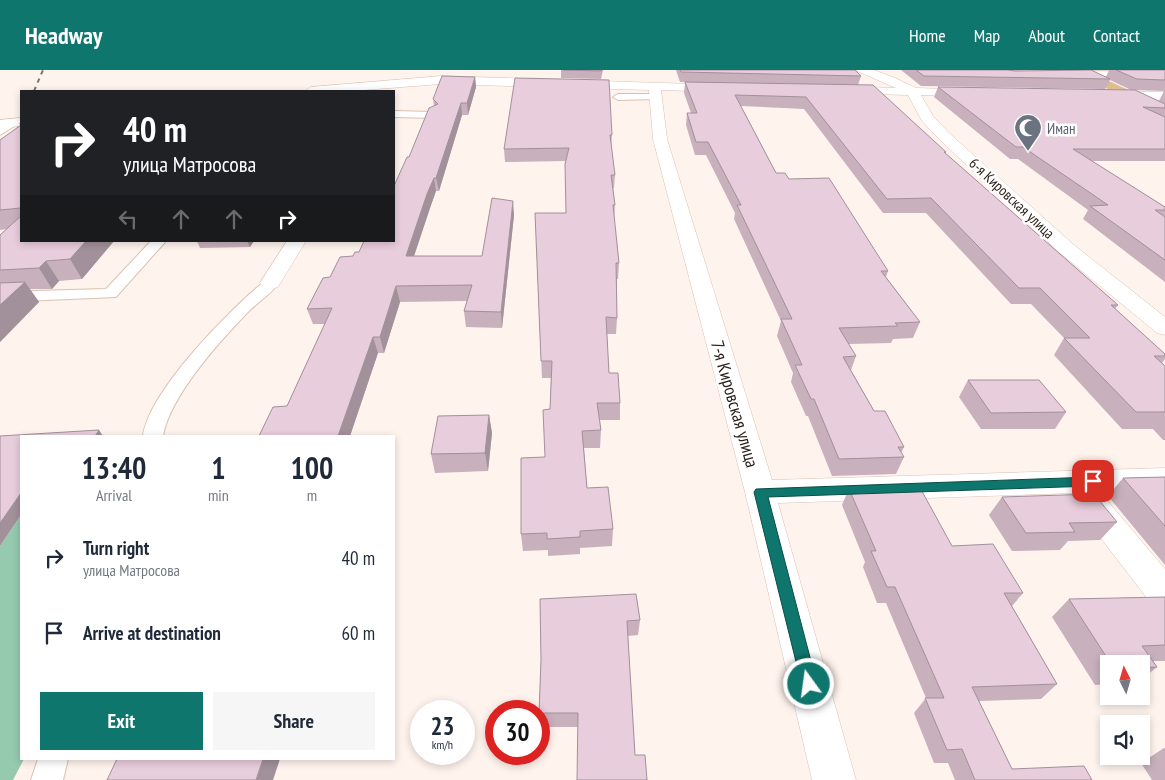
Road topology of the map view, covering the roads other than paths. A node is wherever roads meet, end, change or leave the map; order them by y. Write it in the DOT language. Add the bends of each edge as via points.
graph roads {
  1 [pos="847,70"];
  2 [pos="863,70"];
  3 [pos="1074,72"];
  4 [pos="903,73"];
  5 [pos="363,74"];
  6 [pos="1165,76"];
  7 [pos="391,87"];
  8 [pos="734,88"];
  9 [pos="332,90"];
  10 [pos="833,90"];
  11 [pos="656,92"];
  12 [pos="912,92"];
  13 [pos="991,93"];
  14 [pos="1100,95"];
  15 [pos="1130,95"];
  16 [pos="1165,96"];
  17 [pos="618,97"];
  18 [pos="1165,112"];
  19 [pos="395,114"];
  20 [pos="433,115"];
  21 [pos="11,123"];
  22 [pos="0,132"];
  23 [pos="158,242"];
  24 [pos="296,242"];
  25 [pos="271,283"];
  26 [pos="0,297"];
  27 [pos="1165,328"];
  28 [pos="152,435"];
  29 [pos="1165,479"];
  30 [pos="1074,482"];
  31 [pos="760,492"];
  32 [pos="1165,595"];
  33 [pos="53,760"];
  34 [pos="47,780"];
  35 [pos="834,780"];
  1 -- 2 [label="street"];
  2 -- 4 [label="street"];
  2 -- 12 [label="street"];
  3 -- 6 [label="lane"];
  3 -- 15 [label="main road"];
  5 -- 7 [label="street"];
  7 -- 9 [label="street"];
  7 -- 11 [label="street" via="462,80"];
  8 -- 11 [label="street"];
  10 -- 12 [label="street"];
  11 -- 17 [label="lane"];
  11 -- 31 [label="street, 7-я Кировская улица" via="660,140"];
  12 -- 13 [label="street"];
  12 -- 27 [label="street, 6-я Кировская улица" via="927,118 944,136 1067,249"];
  14 -- 15 [label="street"];
  15 -- 16 [label="street"];
  15 -- 18 [label="main road"];
  19 -- 20 [label="lane"];
  21 -- 22 [label="lane"];
  23 -- 26 [label="lane" via="110,294"];
  24 -- 25 [label="street"];
  25 -- 28 [label="lane" via="218,332 157,417"];
  29 -- 30 [label="street"];
  30 -- 31 [label="street"];
  30 -- 32 [label="street"];
  31 -- 35 [label="street, 7-я Кировская улица"];
  33 -- 34 [label="lane"];
}
